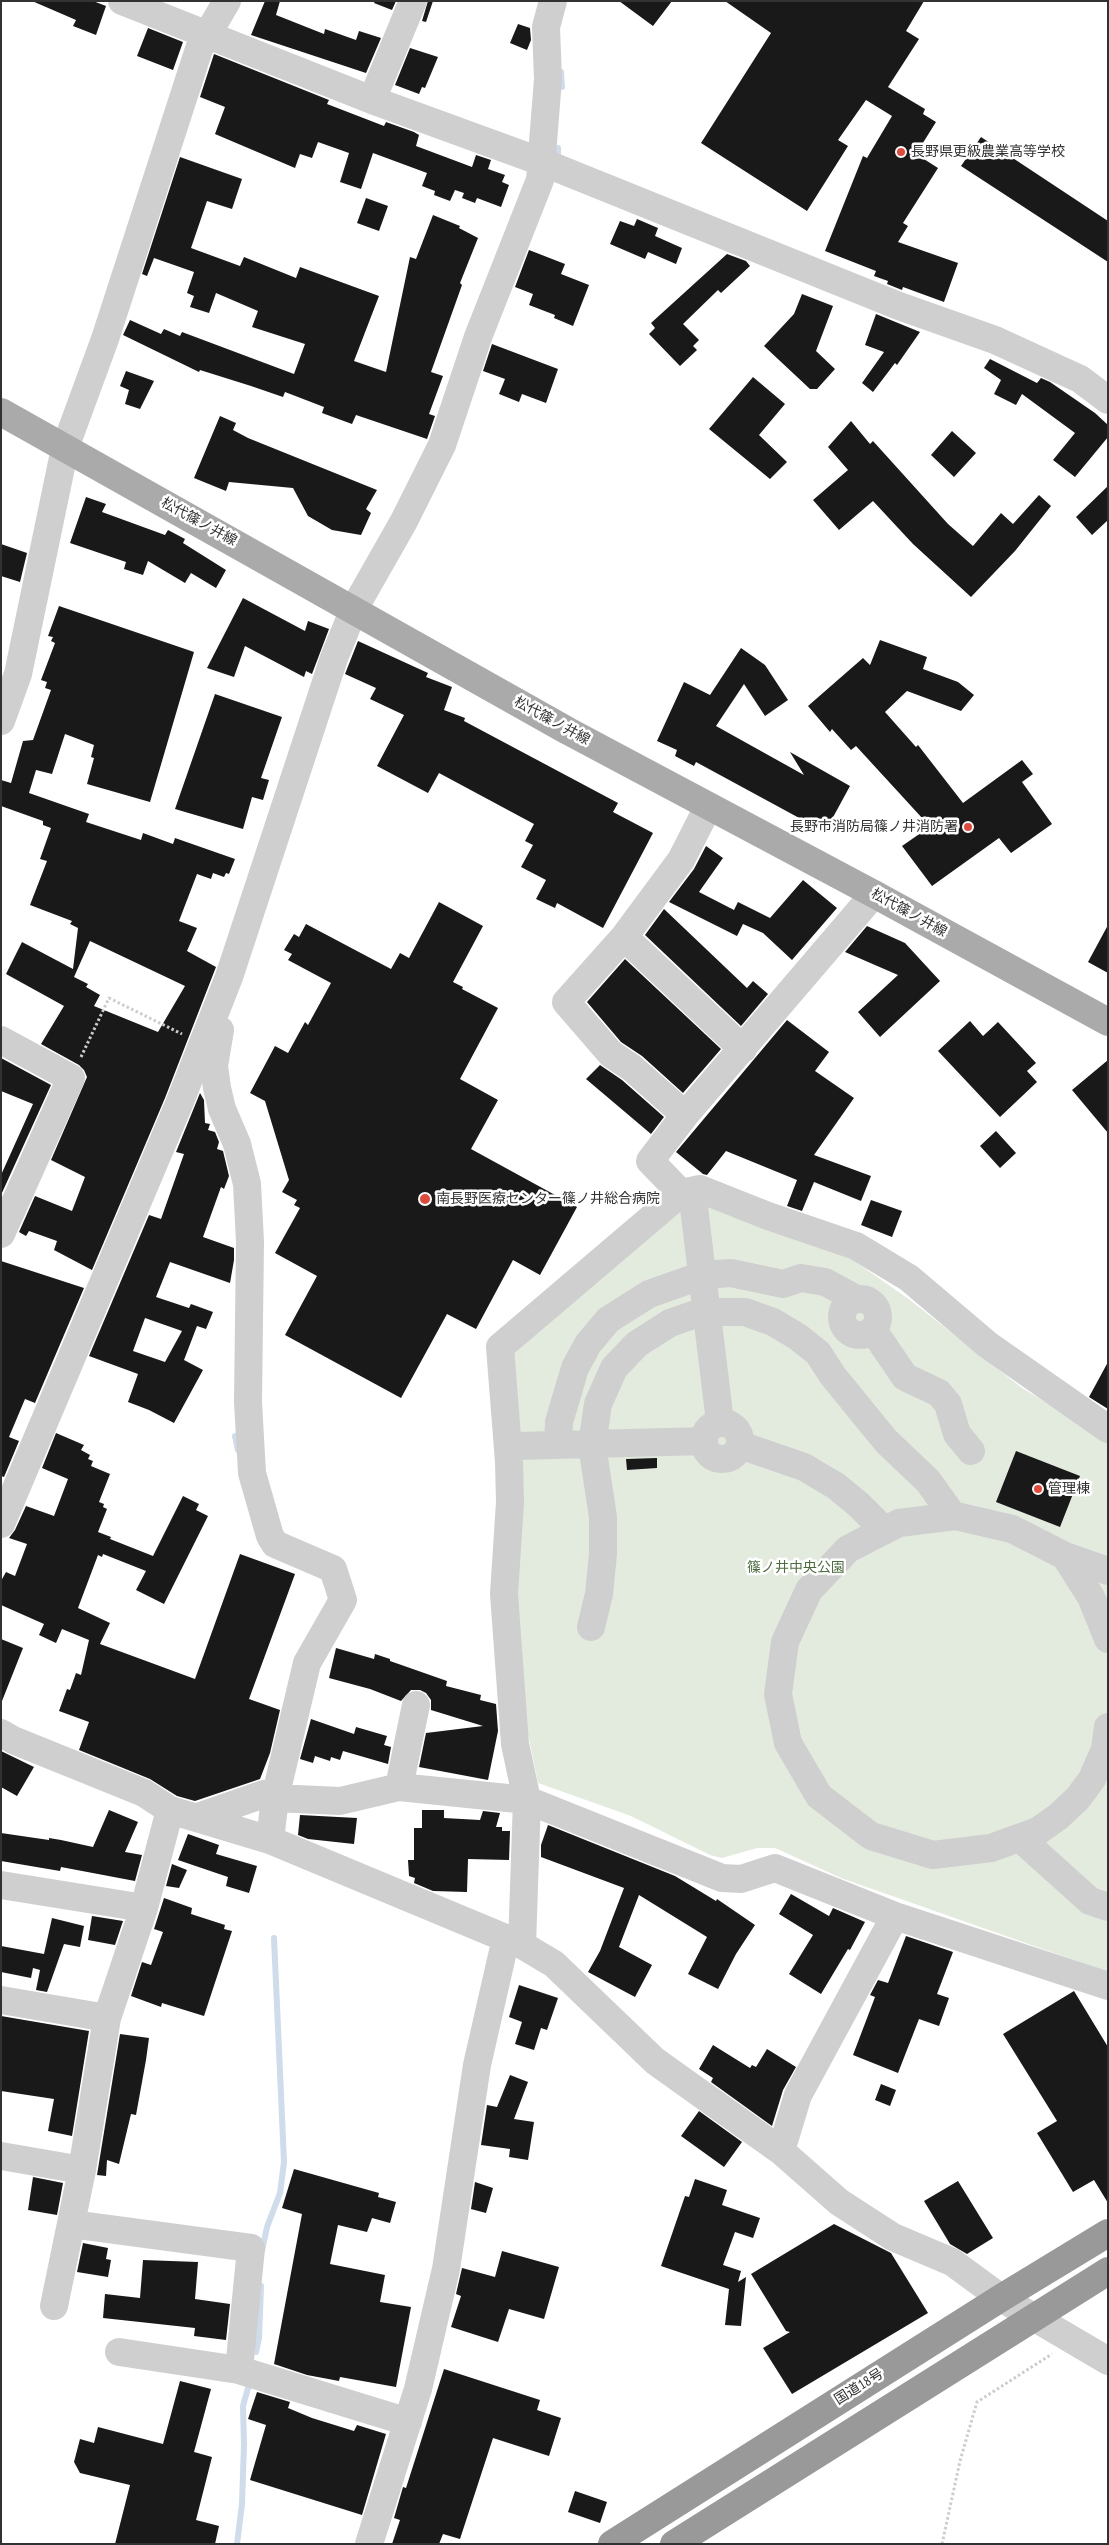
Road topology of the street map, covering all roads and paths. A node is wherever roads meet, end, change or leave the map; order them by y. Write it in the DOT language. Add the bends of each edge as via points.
graph roads {
  1 [pos="227,1"];
  2 [pos="413,1"];
  3 [pos="553,1"];
  4 [pos="139,5"];
  5 [pos="208,35"];
  6 [pos="372,100"];
  7 [pos="542,162"];
  8 [pos="1108,400"];
  9 [pos="1,412"];
  10 [pos="65,448"];
  11 [pos="354,609"];
  12 [pos="1,722"];
  13 [pos="708,807"];
  14 [pos="874,894"];
  15 [pos="624,936"];
  16 [pos="229,977"];
  17 [pos="1108,1022"];
  18 [pos="1,1040"];
  19 [pos="203,1044"];
  20 [pos="743,1049"];
  21 [pos="71,1078"];
  22 [pos="685,1115"];
  23 [pos="687,1192"];
  24 [pos="1,1234"];
  25 [pos="703,1275"];
  26 [pos="707,1313"];
  27 [pos="1108,1429"];
  28 [pos="712,1432"];
  29 [pos="558,1445"];
  30 [pos="592,1445"];
  31 [pos="516,1446"];
  32 [pos="971,1450"];
  33 [pos="953,1516"];
  34 [pos="1,1524"];
  35 [pos="884,1530"];
  36 [pos="1065,1556"];
  37 [pos="1108,1571"];
  38 [pos="591,1627"];
  39 [pos="1107,1637"];
  40 [pos="416,1705"];
  41 [pos="1108,1727"];
  42 [pos="1,1733"];
  43 [pos="399,1787"];
  44 [pos="275,1798"];
  45 [pos="527,1800"];
  46 [pos="170,1810"];
  47 [pos="198,1817"];
  48 [pos="1020,1838"];
  49 [pos="270,1840"];
  50 [pos="1,1885"];
  51 [pos="1108,1907"];
  52 [pos="144,1908"];
  53 [pos="895,1916"];
  54 [pos="514,1942"];
  55 [pos="1108,1986"];
  56 [pos="1,2000"];
  57 [pos="107,2018"];
  58 [pos="781,2151"];
  59 [pos="1,2156"];
  60 [pos="82,2170"];
  61 [pos="71,2224"];
  62 [pos="1108,2233"];
  63 [pos="1108,2271"];
  64 [pos="1001,2298"];
  65 [pos="54,2306"];
  66 [pos="1033,2317"];
  67 [pos="1073,2340"];
  68 [pos="119,2352"];
  69 [pos="1108,2360"];
  70 [pos="240,2370"];
  71 [pos="408,2422"];
  72 [pos="369,2544"];
  73 [pos="612,2544"];
  74 [pos="674,2544"];
  75 [pos="942,2544"];
  1 -- 5 [label="street"];
  2 -- 6 [label="street"];
  3 -- 7 [label="street" via="546,26 548,79"];
  4 -- 5 [label="street"];
  5 -- 6 [label="street"];
  5 -- 10 [label="street" via="199,49 105,339"];
  6 -- 7 [label="street"];
  7 -- 8 [label="street" via="899,306 995,340 1080,379"];
  7 -- 11 [label="street" via="540,180 478,336 442,445"];
  9 -- 10 [label="main road, 松代篠ノ井線"];
  10 -- 11 [label="main road, 松代篠ノ井線"];
  10 -- 12 [label="street" via="18,674"];
  11 -- 13 [label="main road, 松代篠ノ井線"];
  11 -- 16 [label="street" via="280,816"];
  13 -- 14 [label="main road, 松代篠ノ井線"];
  13 -- 15 [label="street" via="681,860"];
  14 -- 17 [label="main road, 松代篠ノ井線"];
  14 -- 20 [label="street"];
  15 -- 20 [label="street"];
  15 -- 22 [label="street" via="566,1002 611,1054 632,1068"];
  16 -- 19 [label="street"];
  16 -- 44 [label="street" via="214,1066 222,1109 237,1144 247,1184 250,1242 248,1402 252,1473 275,1544 333,1569 343,1600 307,1663"];
  18 -- 21 [label="street"];
  19 -- 21 [label="path" via="109,998"];
  19 -- 34 [label="street"];
  20 -- 22 [label="street"];
  21 -- 24 [label="street"];
  22 -- 23 [label="street" via="650,1161"];
  23 -- 25 [label="street"];
  23 -- 27 [label="street" via="700,1189 856,1246 909,1278 988,1345"];
  23 -- 45 [label="street" via="500,1347 509,1446 504,1594 515,1744"];
  25 -- 26 [label="street"];
  25 -- 29 [label="street" via="649,1294 608,1320 588,1344 575,1368 559,1422"];
  25 -- 32 [label="street" via="731,1273 783,1284 802,1278 825,1282 854,1300 866,1299 874,1304 878,1321 873,1330 905,1377 939,1393 948,1404 957,1434"];
  26 -- 28 [label="street"];
  26 -- 30 [label="street" via="670,1323 624,1356 614,1368 598,1404"];
  26 -- 33 [label="street" via="745,1312 798,1336 818,1353 886,1441 928,1481"];
  28 -- 30 [label="street"];
  28 -- 35 [label="street" via="707,1451 715,1458 735,1454 740,1445 804,1467 836,1486"];
  29 -- 30 [label="street"];
  29 -- 31 [label="street"];
  30 -- 38 [label="street" via="603,1517 603,1554 600,1594"];
  33 -- 35 [label="street" via="899,1523"];
  33 -- 36 [label="street" via="1012,1529"];
  35 -- 48 [label="street" via="848,1548 809,1590 785,1642 778,1694 788,1743 819,1796 871,1836 933,1856 991,1848"];
  36 -- 37 [label="street"];
  36 -- 39 [label="street" via="1091,1597"];
  40 -- 43 [label="street"];
  41 -- 48 [label="street" via="1105,1748 1092,1779 1078,1798 1038,1831"];
  42 -- 46 [label="street" via="144,1793"];
  43 -- 44 [label="street" via="340,1801"];
  43 -- 45 [label="street"];
  44 -- 47 [label="street" via="264,1794"];
  44 -- 49 [label="street"];
  45 -- 53 [label="street" via="722,1878 741,1879 775,1868"];
  45 -- 54 [label="street"];
  46 -- 47 [label="street"];
  46 -- 52 [label="street"];
  47 -- 49 [label="street"];
  48 -- 51 [label="street" via="1090,1901"];
  49 -- 54 [label="street"];
  50 -- 52 [label="street"];
  52 -- 57 [label="street"];
  53 -- 55 [label="street"];
  53 -- 58 [label="street" via="798,2095"];
  54 -- 58 [label="street" via="554,1964 654,2061"];
  54 -- 71 [label="street" via="477,2065 446,2269"];
  56 -- 57 [label="street"];
  57 -- 60 [label="street"];
  58 -- 64 [label="street" via="839,2202 892,2237 952,2262"];
  59 -- 60 [label="street"];
  60 -- 61 [label="street"];
  61 -- 65 [label="street"];
  61 -- 70 [label="street" via="251,2248"];
  62 -- 64 [label="highway, 国道18号"];
  63 -- 66 [label="highway"];
  64 -- 66 [label="street"];
  64 -- 73 [label="highway, 国道18号"];
  66 -- 67 [label="street"];
  66 -- 74 [label="highway"];
  67 -- 69 [label="street"];
  67 -- 75 [label="path" via="977,2402"];
  68 -- 70 [label="street"];
  70 -- 71 [label="street"];
  71 -- 72 [label="street"];
}
